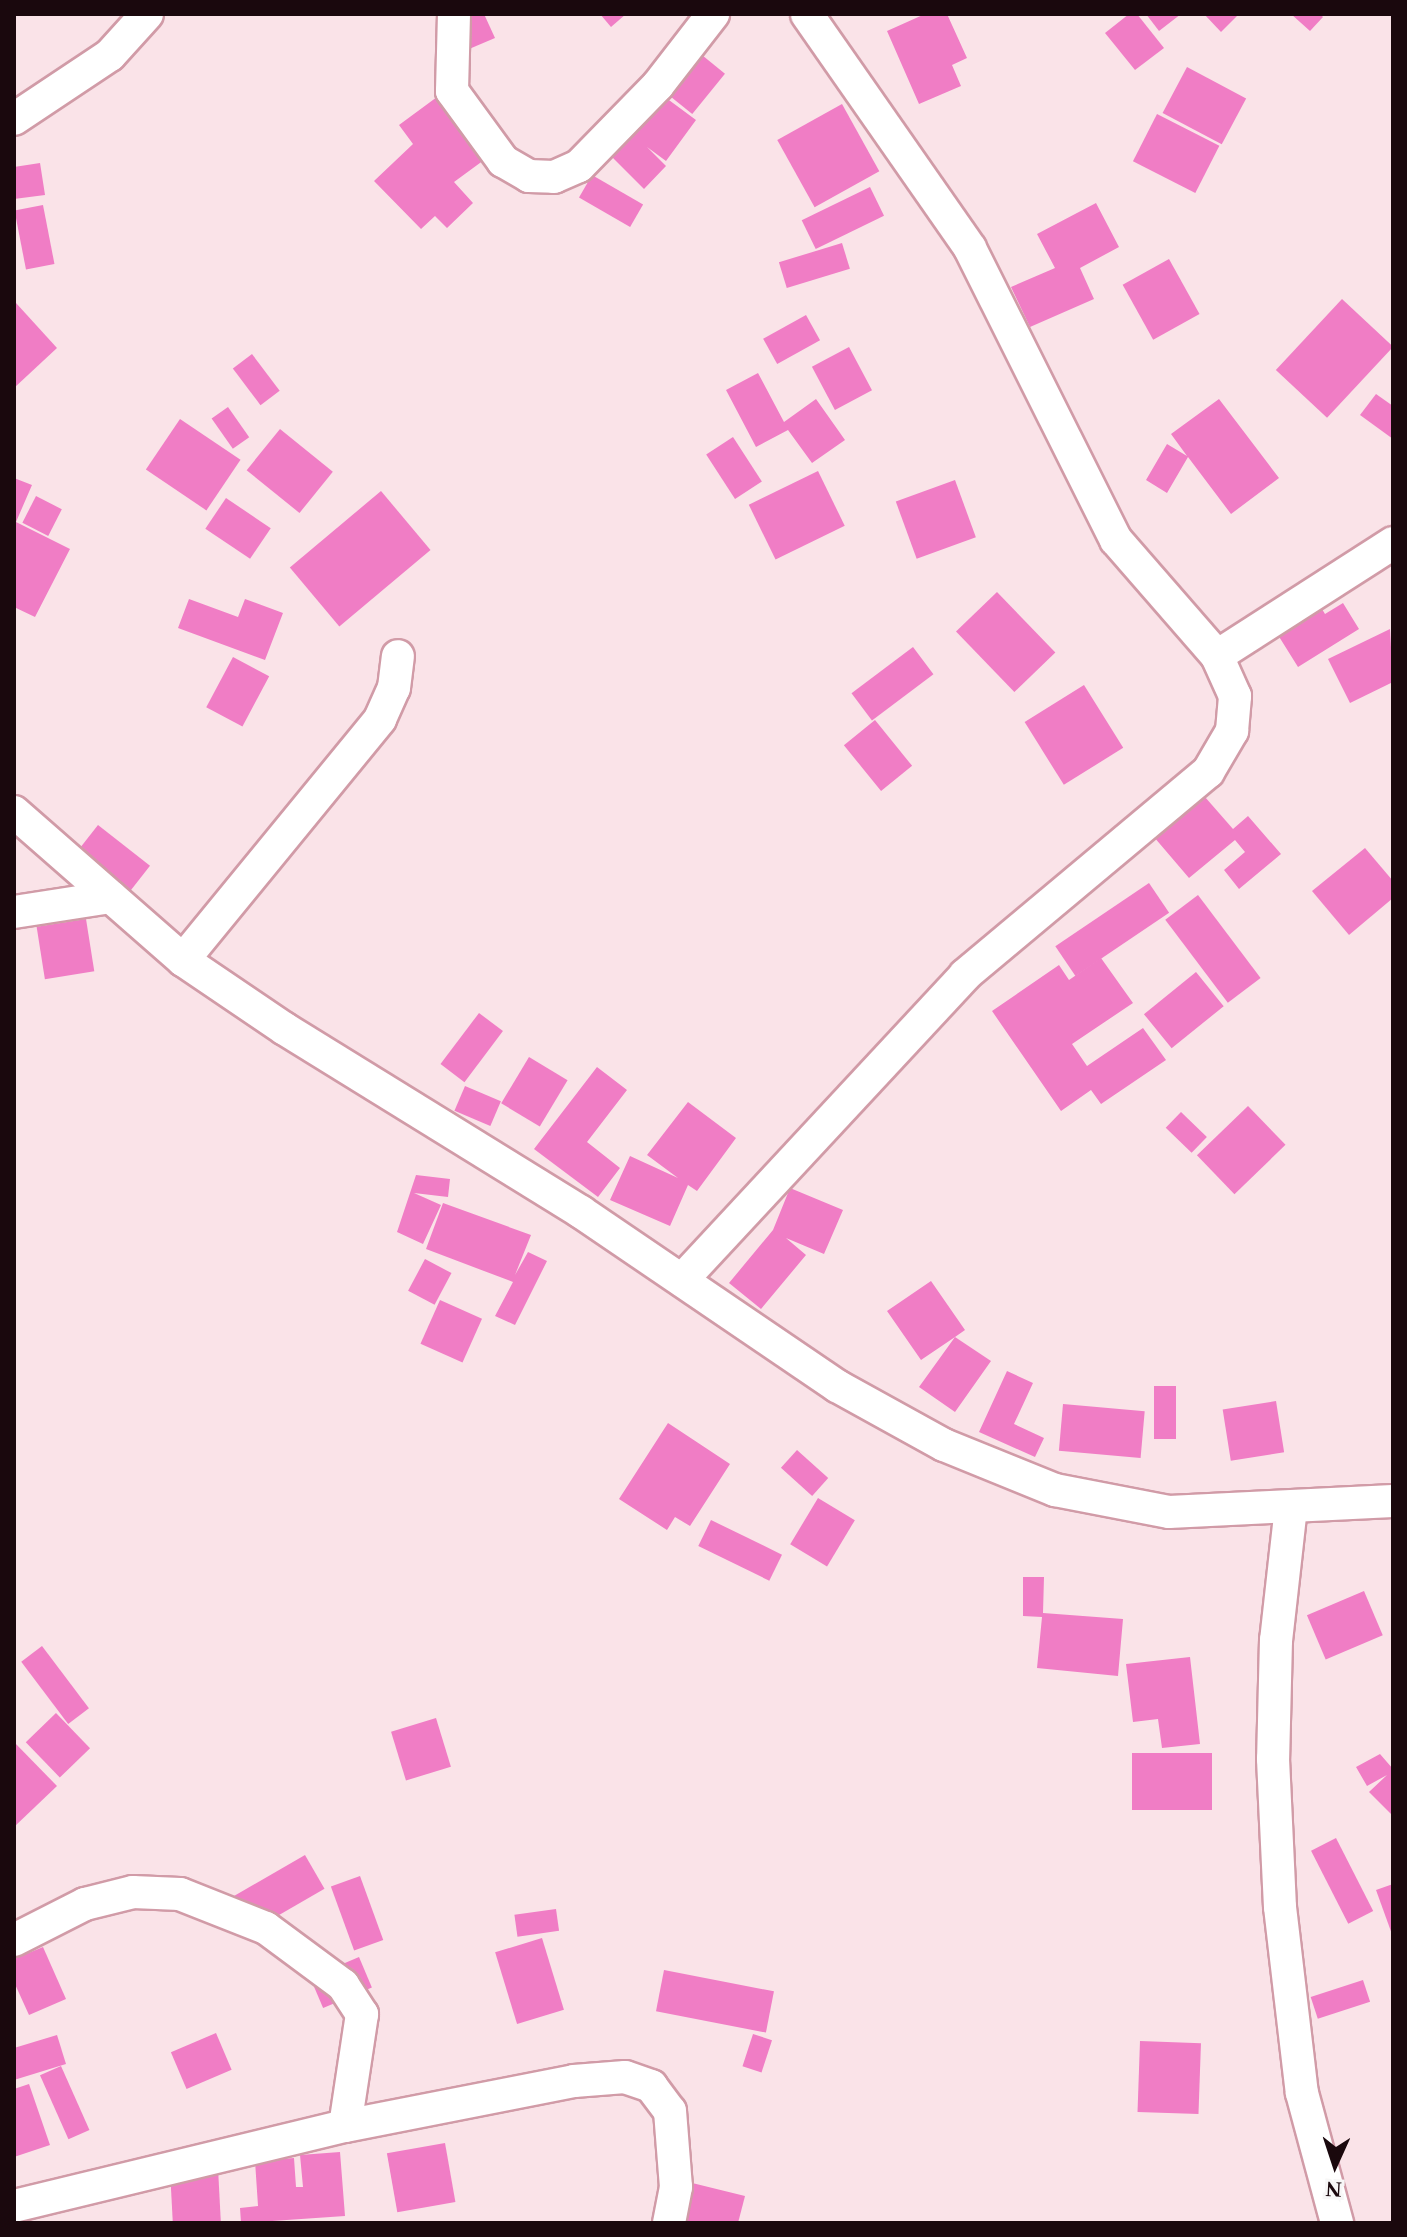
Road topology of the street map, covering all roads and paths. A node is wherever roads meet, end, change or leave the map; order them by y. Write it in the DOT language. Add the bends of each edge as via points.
graph roads {
  1 [pos="147,14"];
  2 [pos="454,14"];
  3 [pos="713,14"];
  4 [pos="807,14"];
  5 [pos="14,119"];
  6 [pos="1393,543"];
  7 [pos="398,656"];
  8 [pos="1217,656"];
  9 [pos="14,812"];
  10 [pos="111,897"];
  11 [pos="14,912"];
  12 [pos="183,960"];
  13 [pos="682,1280"];
  14 [pos="1393,1501"];
  15 [pos="1291,1507"];
  16 [pos="14,1940"];
  17 [pos="345,2126"];
  18 [pos="14,2206"];
  19 [pos="669,2223"];
  20 [pos="1337,2223"];
  1 -- 5 [label="street" via="110,55"];
  2 -- 3 [label="street" via="452,91 503,161 529,176 554,177 579,166 658,85"];
  4 -- 8 [label="street" via="970,248 1116,540"];
  6 -- 8 [label="street"];
  7 -- 12 [label="street" via="394,688 380,719"];
  8 -- 13 [label="street" via="1235,696 1232,731 1208,772 965,975"];
  9 -- 10 [label="street"];
  10 -- 11 [label="street"];
  10 -- 12 [label="street"];
  12 -- 13 [label="street"];
  13 -- 15 [label="street" via="837,1386 944,1445 1055,1490 1169,1512"];
  14 -- 15 [label="street"];
  15 -- 20 [label="street" via="1276,1640 1273,1744 1280,1907 1302,2093"];
  16 -- 17 [label="street" via="85,1904 133,1892 180,1894 266,1928 343,1985 362,2014"];
  17 -- 18 [label="street"];
  17 -- 19 [label="street" via="574,2081 625,2077 651,2086 670,2111 676,2162"];
}
